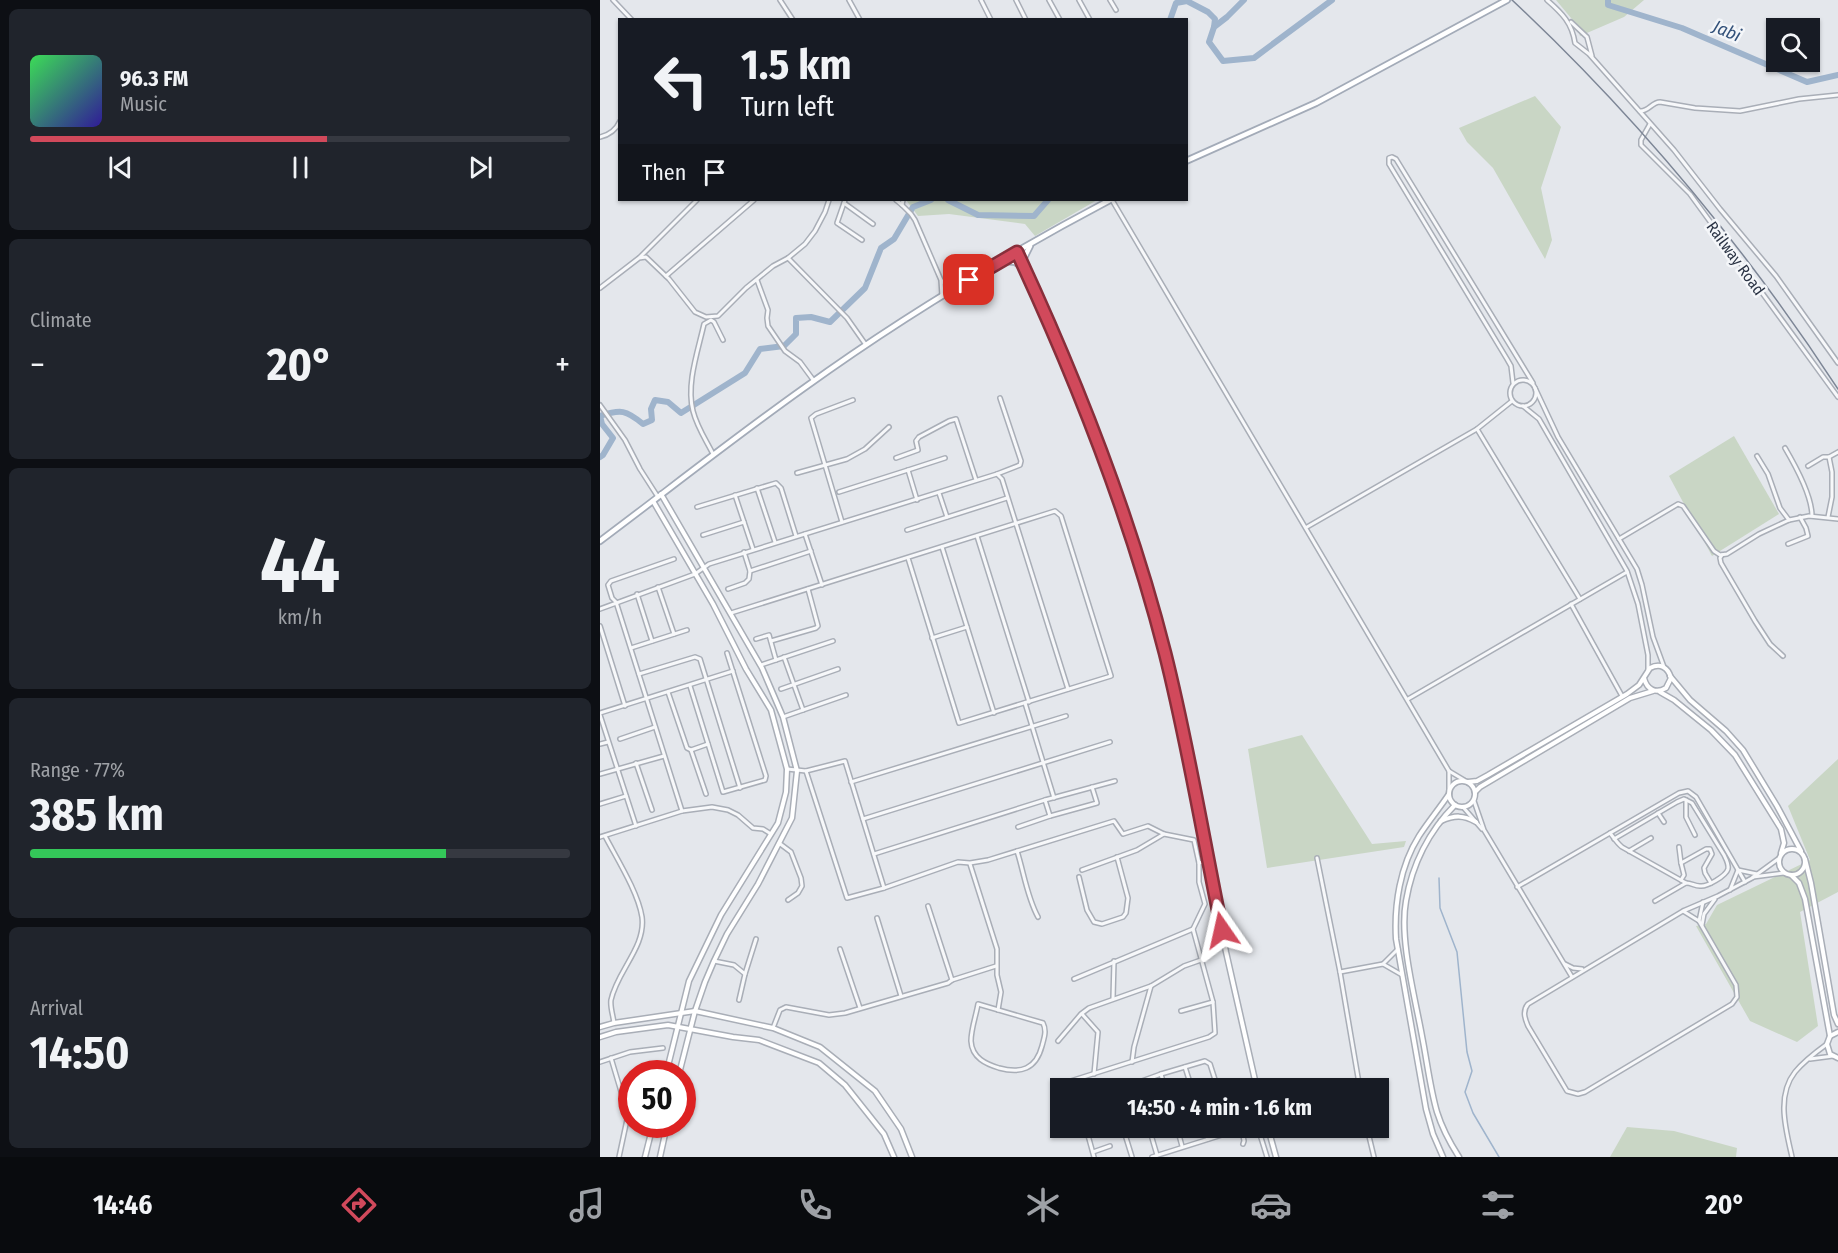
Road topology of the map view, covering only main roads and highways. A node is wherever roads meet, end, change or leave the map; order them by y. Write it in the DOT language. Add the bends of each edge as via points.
graph roads {
  1 [pos="1507,0"];
  2 [pos="1188,160"];
  3 [pos="1109,201"];
  4 [pos="1032,243"];
  5 [pos="1001,261"];
  6 [pos="600,541"];
  1 -- 2 [label="main road" via="1316,103"];
  3 -- 4 [label="main road"];
  4 -- 5 [label="main road"];
  4 -- 5 [label="main road" via="1023,265"];
  5 -- 6 [label="main road" via="814,381"];
}
